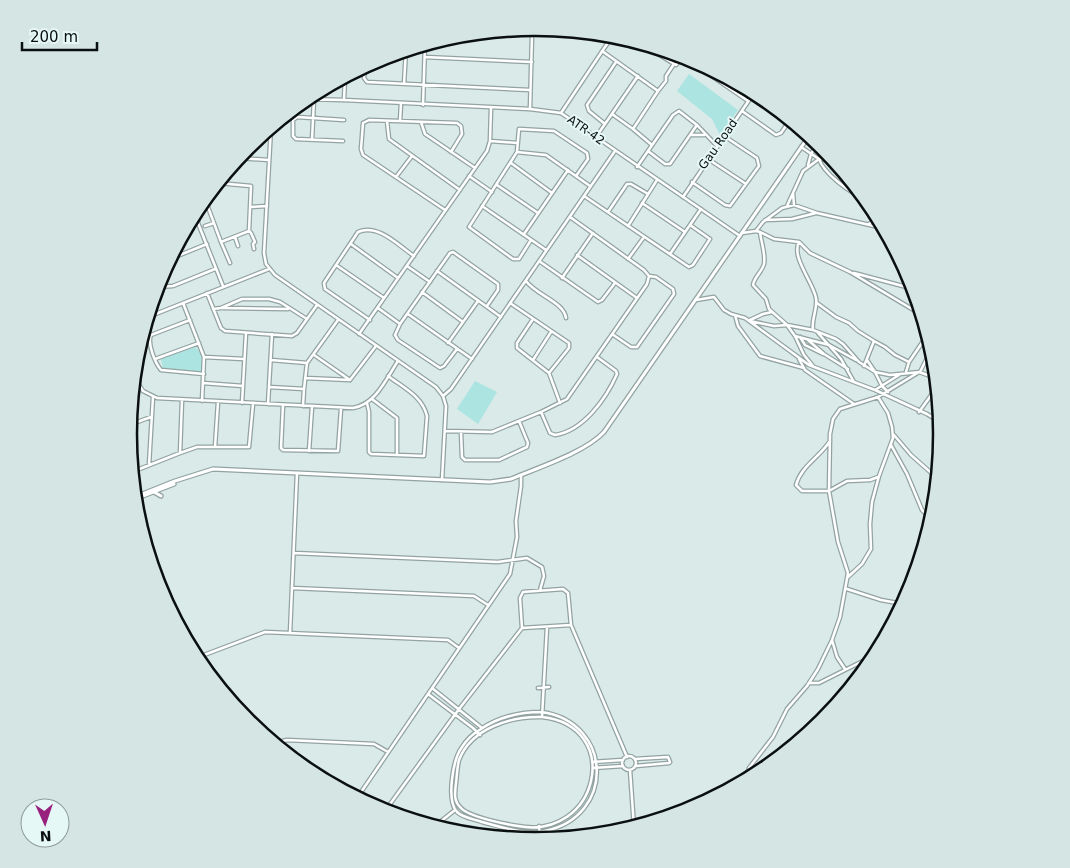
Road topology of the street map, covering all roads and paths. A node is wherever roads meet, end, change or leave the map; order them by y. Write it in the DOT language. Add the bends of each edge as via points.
graph roads {
  1 [pos="532,36"];
  2 [pos="607,43"];
  3 [pos="602,51"];
  4 [pos="425,52"];
  5 [pos="406,57"];
  6 [pos="425,57"];
  7 [pos="662,57"];
  8 [pos="532,62"];
  9 [pos="616,62"];
  10 [pos="678,63"];
  11 [pos="674,64"];
  12 [pos="364,75"];
  13 [pos="638,76"];
  14 [pos="722,83"];
  15 [pos="404,84"];
  16 [pos="345,85"];
  17 [pos="424,85"];
  18 [pos="530,90"];
  19 [pos="658,91"];
  20 [pos="319,100"];
  21 [pos="344,100"];
  22 [pos="748,101"];
  23 [pos="314,103"];
  24 [pos="401,104"];
  25 [pos="423,105"];
  26 [pos="490,108"];
  27 [pos="530,109"];
  28 [pos="742,111"];
  29 [pos="561,112"];
  30 [pos="612,114"];
  31 [pos="314,117"];
  32 [pos="344,120"];
  33 [pos="388,121"];
  34 [pos="400,121"];
  35 [pos="421,122"];
  36 [pos="605,124"];
  37 [pos="697,125"];
  38 [pos="786,126"];
  39 [pos="633,129"];
  40 [pos="690,135"];
  41 [pos="705,135"];
  42 [pos="724,136"];
  43 [pos="270,137"];
  44 [pos="596,137"];
  45 [pos="312,140"];
  46 [pos="343,141"];
  47 [pos="490,142"];
  48 [pos="805,142"];
  49 [pos="517,143"];
  50 [pos="652,145"];
  51 [pos="717,146"];
  52 [pos="802,147"];
  53 [pos="813,150"];
  54 [pos="615,151"];
  55 [pos="648,151"];
  56 [pos="451,152"];
  57 [pos="517,152"];
  58 [pos="811,154"];
  59 [pos="412,155"];
  60 [pos="249,159"];
  61 [pos="708,159"];
  62 [pos="818,159"];
  63 [pos="269,160"];
  64 [pos="822,160"];
  65 [pos="511,163"];
  66 [pos="808,166"];
  67 [pos="637,167"];
  68 [pos="475,168"];
  69 [pos="568,170"];
  70 [pos="469,176"];
  71 [pos="576,176"];
  72 [pos="396,177"];
  73 [pos="657,180"];
  74 [pos="692,182"];
  75 [pos="226,184"];
  76 [pos="746,184"];
  77 [pos="497,185"];
  78 [pos="591,186"];
  79 [pos="460,190"];
  80 [pos="492,192"];
  81 [pos="851,192"];
  82 [pos="552,193"];
  83 [pos="792,193"];
  84 [pos="648,194"];
  85 [pos="584,196"];
  86 [pos="683,196"];
  87 [pos="642,204"];
  88 [pos="794,205"];
  89 [pos="267,206"];
  90 [pos="482,206"];
  91 [pos="786,206"];
  92 [pos="208,207"];
  93 [pos="250,207"];
  94 [pos="701,209"];
  95 [pos="445,210"];
  96 [pos="608,212"];
  97 [pos="538,213"];
  98 [pos="817,213"];
  99 [pos="570,217"];
  100 [pos="765,220"];
  101 [pos="199,222"];
  102 [pos="214,222"];
  103 [pos="872,222"];
  104 [pos="690,224"];
  105 [pos="869,224"];
  106 [pos="873,225"];
  107 [pos="205,226"];
  108 [pos="628,226"];
  109 [pos="248,231"];
  110 [pos="756,231"];
  111 [pos="685,232"];
  112 [pos="760,232"];
  113 [pos="524,234"];
  114 [pos="593,234"];
  115 [pos="741,234"];
  116 [pos="235,237"];
  117 [pos="644,237"];
  118 [pos="531,240"];
  119 [pos="221,242"];
  120 [pos="799,242"];
  121 [pos="207,244"];
  122 [pos="351,244"];
  123 [pos="238,246"];
  124 [pos="254,249"];
  125 [pos="546,250"];
  126 [pos="670,254"];
  127 [pos="180,255"];
  128 [pos="414,256"];
  129 [pos="577,256"];
  130 [pos="628,259"];
  131 [pos="538,261"];
  132 [pos="230,263"];
  133 [pos="336,264"];
  134 [pos="407,266"];
  135 [pos="215,269"];
  136 [pos="269,269"];
  137 [pos="438,271"];
  138 [pos="850,272"];
  139 [pos="649,276"];
  140 [pos="398,278"];
  141 [pos="562,278"];
  142 [pos="526,280"];
  143 [pos="430,282"];
  144 [pos="615,283"];
  145 [pos="904,286"];
  146 [pos="166,287"];
  147 [pos="223,287"];
  148 [pos="422,292"];
  149 [pos="207,293"];
  150 [pos="637,298"];
  151 [pos="384,299"];
  152 [pos="696,300"];
  153 [pos="479,301"];
  154 [pos="182,303"];
  155 [pos="510,303"];
  156 [pos="816,303"];
  157 [pos="317,305"];
  158 [pos="487,306"];
  159 [pos="221,308"];
  160 [pos="378,308"];
  161 [pos="214,309"];
  162 [pos="289,309"];
  163 [pos="913,310"];
  164 [pos="772,312"];
  165 [pos="156,313"];
  166 [pos="408,314"];
  167 [pos="735,315"];
  168 [pos="501,317"];
  169 [pos="566,318"];
  170 [pos="307,319"];
  171 [pos="533,319"];
  172 [pos="190,320"];
  173 [pos="338,320"];
  174 [pos="370,320"];
  175 [pos="748,321"];
  176 [pos="463,322"];
  177 [pos="400,324"];
  178 [pos="788,325"];
  179 [pos="813,330"];
  180 [pos="551,331"];
  181 [pos="246,333"];
  182 [pos="272,334"];
  183 [pos="359,334"];
  184 [pos="612,334"];
  185 [pos="795,336"];
  186 [pos="800,337"];
  187 [pos="807,339"];
  188 [pos="874,341"];
  189 [pos="199,343"];
  190 [pos="448,343"];
  191 [pos="922,343"];
  192 [pos="829,345"];
  193 [pos="376,346"];
  194 [pos="458,349"];
  195 [pos="824,354"];
  196 [pos="314,355"];
  197 [pos="204,357"];
  198 [pos="597,357"];
  199 [pos="798,358"];
  200 [pos="155,359"];
  201 [pos="244,359"];
  202 [pos="472,359"];
  203 [pos="270,360"];
  204 [pos="533,360"];
  205 [pos="867,360"];
  206 [pos="398,361"];
  207 [pos="926,361"];
  208 [pos="859,362"];
  209 [pos="909,362"];
  210 [pos="308,363"];
  211 [pos="864,366"];
  212 [pos="814,367"];
  213 [pos="804,368"];
  214 [pos="848,369"];
  215 [pos="875,372"];
  216 [pos="906,372"];
  217 [pos="920,372"];
  218 [pos="549,373"];
  219 [pos="204,374"];
  220 [pos="900,374"];
  221 [pos="928,375"];
  222 [pos="388,376"];
  223 [pos="305,378"];
  224 [pos="350,380"];
  225 [pos="854,382"];
  226 [pos="203,383"];
  227 [pos="243,386"];
  228 [pos="882,386"];
  229 [pos="269,387"];
  230 [pos="140,389"];
  231 [pos="304,389"];
  232 [pos="875,390"];
  233 [pos="888,392"];
  234 [pos="883,394"];
  235 [pos="443,396"];
  236 [pos="931,396"];
  237 [pos="153,397"];
  238 [pos="878,397"];
  239 [pos="372,399"];
  240 [pos="182,400"];
  241 [pos="202,401"];
  242 [pos="218,402"];
  243 [pos="242,403"];
  244 [pos="367,403"];
  245 [pos="560,403"];
  246 [pos="253,404"];
  247 [pos="268,404"];
  248 [pos="283,405"];
  249 [pos="856,405"];
  250 [pos="303,406"];
  251 [pos="312,407"];
  252 [pos="341,408"];
  253 [pos="541,412"];
  254 [pos="919,412"];
  255 [pos="152,417"];
  256 [pos="932,418"];
  257 [pos="519,422"];
  258 [pos="137,423"];
  259 [pos="445,431"];
  260 [pos="461,432"];
  261 [pos="893,434"];
  262 [pos="830,439"];
  263 [pos="890,446"];
  264 [pos="216,447"];
  265 [pos="309,451"];
  266 [pos="180,453"];
  267 [pos="397,456"];
  268 [pos="149,465"];
  269 [pos="139,469"];
  270 [pos="931,472"];
  271 [pos="297,473"];
  272 [pos="521,474"];
  273 [pos="878,476"];
  274 [pos="442,480"];
  275 [pos="179,481"];
  276 [pos="163,488"];
  277 [pos="829,491"];
  278 [pos="154,492"];
  279 [pos="142,495"];
  280 [pos="142,496"];
  281 [pos="925,513"];
  282 [pos="294,553"];
  283 [pos="513,561"];
  284 [pos="848,577"];
  285 [pos="292,588"];
  286 [pos="846,588"];
  287 [pos="540,591"];
  288 [pos="895,603"];
  289 [pos="488,606"];
  290 [pos="571,625"];
  291 [pos="547,627"];
  292 [pos="522,628"];
  293 [pos="290,633"];
  294 [pos="832,640"];
  295 [pos="459,648"];
  296 [pos="204,655"];
  297 [pos="862,661"];
  298 [pos="845,669"];
  299 [pos="809,684"];
  300 [pos="543,687"];
  301 [pos="549,687"];
  302 [pos="432,688"];
  303 [pos="538,688"];
  304 [pos="428,694"];
  305 [pos="459,709"];
  306 [pos="542,712"];
  307 [pos="456,714"];
  308 [pos="542,717"];
  309 [pos="482,728"];
  310 [pos="477,732"];
  311 [pos="485,732"];
  312 [pos="480,735"];
  313 [pos="282,741"];
  314 [pos="388,752"];
  315 [pos="627,757"];
  316 [pos="635,759"];
  317 [pos="623,760"];
  318 [pos="592,762"];
  319 [pos="597,762"];
  320 [pos="623,766"];
  321 [pos="636,766"];
  322 [pos="593,768"];
  323 [pos="598,768"];
  324 [pos="630,770"];
  325 [pos="747,770"];
  326 [pos="361,792"];
  327 [pos="390,804"];
  328 [pos="459,806"];
  329 [pos="456,810"];
  330 [pos="633,819"];
  331 [pos="442,820"];
  332 [pos="539,826"];
  333 [pos="534,827"];
  334 [pos="540,831"];
  335 [pos="535,832"];
  1 -- 8 [label="street"];
  2 -- 3 [label="street"];
  3 -- 9 [label="street"];
  3 -- 29 [label="street"];
  4 -- 6 [label="street"];
  5 -- 15 [label="street"];
  6 -- 8 [label="street"];
  6 -- 17 [label="street"];
  7 -- 11 [label="street"];
  8 -- 18 [label="street"];
  9 -- 13 [label="street"];
  9 -- 36 [label="street" via="588,105 589,111"];
  10 -- 11 [label="street"];
  11 -- 19 [label="street"];
  12 -- 15 [label="street" via="367,82"];
  13 -- 19 [label="street"];
  13 -- 30 [label="street"];
  14 -- 22 [label="street"];
  15 -- 17 [label="street"];
  16 -- 21 [label="street"];
  17 -- 18 [label="street"];
  17 -- 25 [label="street"];
  18 -- 27 [label="street"];
  19 -- 39 [label="street"];
  20 -- 21 [label="street, ATR-42"];
  21 -- 24 [label="street, ATR-42"];
  22 -- 28 [label="street, Gau Road"];
  23 -- 31 [label="street"];
  24 -- 25 [label="street, ATR-42"];
  24 -- 34 [label="street"];
  25 -- 26 [label="street, ATR-42"];
  26 -- 27 [label="street, ATR-42"];
  26 -- 47 [label="street"];
  27 -- 29 [label="street, ATR-42"];
  28 -- 38 [label="street" via="776,135"];
  28 -- 42 [label="street, Gau Road"];
  29 -- 44 [label="street, ATR-42"];
  30 -- 36 [label="street"];
  30 -- 39 [label="street"];
  31 -- 32 [label="street"];
  31 -- 45 [label="street"];
  31 -- 45 [label="street" via="293,120 294,138"];
  33 -- 34 [label="street"];
  33 -- 59 [label="street" via="389,139"];
  33 -- 72 [label="street" via="368,120 363,123 361,148 363,155"];
  34 -- 35 [label="street"];
  35 -- 56 [label="street" via="425,134"];
  35 -- 56 [label="street" via="457,123 462,134"];
  36 -- 44 [label="street"];
  37 -- 40 [label="street"];
  37 -- 41 [label="street"];
  37 -- 50 [label="street" via="677,111"];
  39 -- 50 [label="street"];
  40 -- 41 [label="street"];
  40 -- 55 [label="street" via="670,164 665,164"];
  41 -- 51 [label="street"];
  42 -- 51 [label="street, Gau Road"];
  42 -- 76 [label="street" via="759,162"];
  43 -- 63 [label="street"];
  44 -- 54 [label="street, ATR-42"];
  45 -- 46 [label="street"];
  47 -- 49 [label="street"];
  47 -- 68 [label="street"];
  48 -- 52 [label="main road"];
  49 -- 57 [label="street"];
  49 -- 71 [label="street" via="520,128 556,132 588,155"];
  50 -- 55 [label="street"];
  51 -- 61 [label="street, Gau Road"];
  52 -- 58 [label="street"];
  52 -- 115 [label="main road"];
  53 -- 58 [label="street"];
  54 -- 67 [label="street, ATR-42"];
  54 -- 78 [label="street"];
  55 -- 67 [label="street"];
  56 -- 68 [label="street"];
  57 -- 65 [label="street"];
  57 -- 69 [label="street" via="546,155"];
  58 -- 62 [label="street"];
  58 -- 66 [label="street"];
  59 -- 72 [label="street"];
  59 -- 79 [label="street"];
  60 -- 63 [label="street"];
  61 -- 74 [label="street, Gau Road"];
  61 -- 76 [label="street"];
  62 -- 64 [label="street"];
  62 -- 66 [label="street"];
  62 -- 81 [label="street"];
  63 -- 89 [label="street"];
  65 -- 77 [label="street"];
  65 -- 82 [label="street"];
  66 -- 83 [label="street"];
  67 -- 73 [label="street, ATR-42"];
  68 -- 70 [label="street"];
  69 -- 71 [label="street"];
  69 -- 82 [label="street"];
  70 -- 79 [label="street"];
  70 -- 80 [label="street"];
  71 -- 78 [label="street"];
  72 -- 95 [label="street"];
  73 -- 84 [label="street"];
  73 -- 86 [label="street, ATR-42"];
  74 -- 76 [label="street" via="728,206"];
  74 -- 86 [label="street, Gau Road"];
  75 -- 93 [label="street" via="251,186"];
  77 -- 80 [label="street"];
  77 -- 97 [label="street"];
  78 -- 85 [label="street"];
  79 -- 95 [label="street"];
  80 -- 90 [label="street"];
  82 -- 97 [label="street"];
  83 -- 88 [label="street"];
  83 -- 91 [label="street"];
  84 -- 87 [label="street"];
  84 -- 96 [label="street" via="627,184"];
  85 -- 96 [label="street"];
  85 -- 99 [label="street"];
  86 -- 94 [label="street, ATR-42"];
  87 -- 108 [label="street"];
  87 -- 111 [label="street"];
  88 -- 91 [label="street"];
  88 -- 98 [label="street"];
  89 -- 93 [label="street"];
  89 -- 136 [label="street" via="264,253"];
  90 -- 113 [label="street"];
  90 -- 118 [label="street" via="470,228 513,259 518,259"];
  91 -- 100 [label="street"];
  92 -- 102 [label="street"];
  93 -- 109 [label="street"];
  94 -- 104 [label="street"];
  94 -- 115 [label="street, ATR-42"];
  95 -- 128 [label="street"];
  96 -- 108 [label="street"];
  97 -- 113 [label="street"];
  98 -- 100 [label="street"];
  98 -- 105 [label="street"];
  99 -- 114 [label="street"];
  99 -- 125 [label="street"];
  100 -- 110 [label="street"];
  101 -- 121 [label="street"];
  102 -- 107 [label="street"];
  102 -- 119 [label="street"];
  103 -- 105 [label="street"];
  104 -- 111 [label="street"];
  104 -- 126 [label="street" via="710,239 693,266 686,266"];
  105 -- 106 [label="street"];
  108 -- 117 [label="street"];
  109 -- 116 [label="street"];
  109 -- 124 [label="street" via="255,242"];
  110 -- 112 [label="street"];
  110 -- 115 [label="street"];
  111 -- 126 [label="street"];
  112 -- 120 [label="street" via="774,239"];
  112 -- 164 [label="street" via="764,262 753,283"];
  113 -- 118 [label="street"];
  114 -- 129 [label="street"];
  114 -- 130 [label="street"];
  115 -- 152 [label="main road"];
  116 -- 119 [label="street"];
  116 -- 123 [label="street"];
  117 -- 126 [label="street"];
  117 -- 130 [label="street"];
  118 -- 125 [label="street"];
  119 -- 132 [label="street"];
  120 -- 138 [label="street" via="810,253"];
  120 -- 156 [label="street" via="798,254"];
  121 -- 127 [label="street"];
  121 -- 135 [label="street"];
  122 -- 128 [label="street" via="360,231 376,230"];
  122 -- 133 [label="street"];
  122 -- 140 [label="street"];
  125 -- 131 [label="street"];
  128 -- 134 [label="street"];
  129 -- 141 [label="street"];
  129 -- 144 [label="street"];
  130 -- 139 [label="street"];
  131 -- 141 [label="street"];
  131 -- 142 [label="street"];
  133 -- 151 [label="street"];
  133 -- 174 [label="street" via="324,282 325,289"];
  134 -- 140 [label="street"];
  134 -- 143 [label="street"];
  135 -- 146 [label="street"];
  135 -- 147 [label="street"];
  136 -- 147 [label="street"];
  136 -- 157 [label="street" via="274,276"];
  137 -- 143 [label="street"];
  137 -- 153 [label="street"];
  137 -- 158 [label="street" via="453,252 498,284 498,290"];
  138 -- 145 [label="street"];
  138 -- 163 [label="street"];
  139 -- 150 [label="street"];
  139 -- 184 [label="street" via="673,289 674,294 636,347"];
  140 -- 151 [label="street"];
  141 -- 144 [label="street" via="598,302"];
  142 -- 155 [label="street"];
  142 -- 169 [label="street" via="532,288 560,307"];
  143 -- 148 [label="street"];
  144 -- 150 [label="street"];
  147 -- 149 [label="street"];
  148 -- 166 [label="street"];
  148 -- 176 [label="street"];
  149 -- 154 [label="street"];
  149 -- 161 [label="street"];
  150 -- 184 [label="street"];
  151 -- 160 [label="street"];
  152 -- 167 [label="street" via="714,298 724,310"];
  152 -- 272 [label="main road" via="599,437"];
  153 -- 158 [label="street"];
  153 -- 176 [label="street"];
  154 -- 165 [label="street"];
  154 -- 172 [label="street"];
  155 -- 168 [label="street"];
  155 -- 171 [label="street"];
  156 -- 179 [label="street"];
  156 -- 188 [label="street"];
  157 -- 170 [label="street"];
  157 -- 173 [label="street"];
  158 -- 168 [label="street"];
  159 -- 161 [label="street"];
  159 -- 162 [label="street"];
  159 -- 162 [label="street" via="246,298 276,300"];
  160 -- 174 [label="street"];
  160 -- 177 [label="street"];
  161 -- 181 [label="street" via="223,330"];
  162 -- 170 [label="street"];
  164 -- 175 [label="street"];
  164 -- 178 [label="street"];
  166 -- 177 [label="street"];
  166 -- 190 [label="street"];
  167 -- 175 [label="street"];
  167 -- 213 [label="street" via="738,326 760,356"];
  168 -- 202 [label="street"];
  170 -- 182 [label="street" via="295,335"];
  171 -- 180 [label="street"];
  171 -- 204 [label="street" via="516,345"];
  172 -- 189 [label="street"];
  172 -- 200 [label="street" via="151,334 149,341"];
  173 -- 183 [label="street"];
  173 -- 196 [label="street"];
  174 -- 183 [label="street"];
  175 -- 178 [label="street"];
  175 -- 199 [label="street"];
  176 -- 190 [label="street"];
  177 -- 194 [label="street" via="395,337 440,368"];
  178 -- 179 [label="street"];
  178 -- 185 [label="street"];
  179 -- 192 [label="street"];
  179 -- 208 [label="street" via="836,339"];
  180 -- 204 [label="street"];
  180 -- 218 [label="street" via="569,344 569,348"];
  181 -- 182 [label="street"];
  181 -- 201 [label="street"];
  182 -- 203 [label="street"];
  183 -- 193 [label="street"];
  184 -- 198 [label="street"];
  185 -- 186 [label="street"];
  185 -- 212 [label="street"];
  186 -- 187 [label="street"];
  186 -- 195 [label="street" via="805,345"];
  187 -- 192 [label="street"];
  187 -- 195 [label="street"];
  188 -- 205 [label="street"];
  188 -- 209 [label="street"];
  189 -- 197 [label="street"];
  189 -- 200 [label="street"];
  190 -- 194 [label="street"];
  191 -- 209 [label="street"];
  192 -- 208 [label="street"];
  192 -- 214 [label="street"];
  193 -- 206 [label="street"];
  193 -- 224 [label="street"];
  194 -- 202 [label="street"];
  195 -- 214 [label="street"];
  196 -- 210 [label="street"];
  196 -- 224 [label="street"];
  197 -- 201 [label="street"];
  197 -- 219 [label="street"];
  198 -- 245 [label="street" via="570,396"];
  198 -- 253 [label="street" via="617,374 590,416 555,435 550,433"];
  199 -- 212 [label="street"];
  199 -- 213 [label="street"];
  200 -- 219 [label="street" via="159,368 165,371"];
  201 -- 227 [label="street"];
  202 -- 235 [label="street"];
  203 -- 210 [label="street"];
  203 -- 229 [label="street"];
  204 -- 218 [label="street"];
  205 -- 211 [label="street"];
  205 -- 215 [label="street"];
  206 -- 222 [label="street"];
  206 -- 235 [label="street" via="436,387"];
  207 -- 217 [label="street"];
  208 -- 211 [label="street"];
  209 -- 216 [label="street"];
  210 -- 223 [label="street"];
  211 -- 215 [label="street"];
  212 -- 225 [label="street"];
  213 -- 249 [label="street"];
  214 -- 225 [label="street"];
  215 -- 220 [label="street"];
  215 -- 228 [label="street"];
  216 -- 217 [label="street"];
  216 -- 220 [label="street"];
  217 -- 221 [label="street"];
  217 -- 233 [label="street"];
  218 -- 245 [label="street"];
  219 -- 226 [label="street"];
  220 -- 228 [label="street"];
  222 -- 239 [label="street"];
  222 -- 267 [label="street" via="419,398 427,416 424,456"];
  223 -- 224 [label="street"];
  223 -- 231 [label="street"];
  225 -- 232 [label="street"];
  226 -- 227 [label="street"];
  226 -- 241 [label="street"];
  227 -- 243 [label="street"];
  228 -- 232 [label="street"];
  228 -- 233 [label="street"];
  229 -- 231 [label="street"];
  229 -- 247 [label="street"];
  230 -- 237 [label="street"];
  231 -- 250 [label="street"];
  232 -- 234 [label="street"];
  233 -- 234 [label="street"];
  234 -- 238 [label="street"];
  234 -- 254 [label="street"];
  235 -- 259 [label="street"];
  236 -- 254 [label="street"];
  237 -- 240 [label="street"];
  237 -- 255 [label="street"];
  238 -- 249 [label="street"];
  238 -- 261 [label="street" via="888,413"];
  239 -- 244 [label="street"];
  239 -- 267 [label="street" via="397,418"];
  240 -- 241 [label="street"];
  240 -- 266 [label="street"];
  241 -- 242 [label="street"];
  242 -- 243 [label="street"];
  242 -- 264 [label="street"];
  243 -- 246 [label="street"];
  244 -- 252 [label="street"];
  244 -- 267 [label="street" via="369,452"];
  245 -- 253 [label="street"];
  246 -- 247 [label="street"];
  246 -- 264 [label="street" via="249,448"];
  247 -- 248 [label="street"];
  248 -- 250 [label="street"];
  248 -- 265 [label="street" via="282,449"];
  249 -- 262 [label="street" via="845,406 834,415"];
  250 -- 251 [label="street"];
  251 -- 252 [label="street"];
  251 -- 265 [label="street"];
  252 -- 265 [label="street" via="338,451"];
  253 -- 257 [label="street"];
  254 -- 256 [label="street"];
  255 -- 258 [label="street"];
  255 -- 268 [label="street"];
  257 -- 260 [label="street" via="488,433"];
  257 -- 260 [label="street" via="528,447 498,460 463,458"];
  259 -- 260 [label="street"];
  259 -- 274 [label="street"];
  261 -- 263 [label="street"];
  261 -- 270 [label="street"];
  262 -- 277 [label="street"];
  262 -- 277 [label="street" via="796,485 802,491"];
  263 -- 273 [label="street"];
  263 -- 281 [label="street"];
  264 -- 266 [label="street" via="197,447"];
  266 -- 268 [label="street"];
  268 -- 269 [label="street"];
  271 -- 274 [label="main road"];
  271 -- 275 [label="main road" via="213,470"];
  271 -- 282 [label="street"];
  272 -- 274 [label="main road" via="490,482"];
  272 -- 283 [label="street"];
  273 -- 277 [label="street" via="870,480 847,481"];
  273 -- 284 [label="street" via="870,518 872,549"];
  275 -- 276 [label="main road"];
  275 -- 279 [label="main road"];
  276 -- 278 [label="main road"];
  276 -- 278 [label="main road" via="161,496"];
  277 -- 284 [label="street"];
  278 -- 280 [label="main road"];
  282 -- 283 [label="street"];
  282 -- 285 [label="street"];
  283 -- 287 [label="street" via="527,558 542,565 544,576"];
  283 -- 289 [label="street" via="510,574"];
  284 -- 286 [label="street"];
  285 -- 289 [label="street" via="474,596"];
  285 -- 293 [label="street"];
  286 -- 288 [label="street"];
  286 -- 294 [label="street"];
  287 -- 290 [label="street" via="567,591"];
  287 -- 292 [label="street" via="523,592 520,596"];
  289 -- 295 [label="street"];
  290 -- 291 [label="street"];
  290 -- 315 [label="street"];
  291 -- 292 [label="street"];
  291 -- 300 [label="street"];
  292 -- 305 [label="street"];
  293 -- 295 [label="street" via="448,640"];
  293 -- 296 [label="street" via="262,632"];
  294 -- 298 [label="street"];
  294 -- 299 [label="street"];
  295 -- 302 [label="street"];
  297 -- 298 [label="street"];
  298 -- 299 [label="street" via="819,683"];
  299 -- 325 [label="street" via="787,709 773,737"];
  300 -- 301 [label="street"];
  300 -- 303 [label="street"];
  300 -- 306 [label="street"];
  302 -- 304 [label="street"];
  302 -- 305 [label="street"];
  304 -- 307 [label="street"];
  304 -- 314 [label="street"];
  305 -- 307 [label="street"];
  305 -- 309 [label="street"];
  306 -- 308 [label="street"];
  306 -- 309 [label="street" via="513,714"];
  306 -- 319 [label="street" via="577,726 590,743"];
  307 -- 310 [label="street"];
  307 -- 327 [label="street"];
  308 -- 311 [label="street" via="509,720"];
  308 -- 318 [label="street" via="573,729 586,743"];
  309 -- 310 [label="street"];
  309 -- 311 [label="street"];
  310 -- 312 [label="street"];
  310 -- 329 [label="street" via="462,746 455,762 452,796"];
  311 -- 312 [label="street"];
  312 -- 328 [label="street" via="465,750 458,766 455,794"];
  313 -- 314 [label="street" via="374,744"];
  314 -- 326 [label="street"];
  315 -- 316 [label="street"];
  315 -- 317 [label="street"];
  316 -- 321 [label="street"];
  316 -- 321 [label="street" via="668,757 670,762"];
  317 -- 319 [label="street"];
  317 -- 320 [label="street"];
  318 -- 319 [label="street"];
  318 -- 322 [label="street"];
  319 -- 323 [label="street"];
  320 -- 323 [label="street"];
  320 -- 324 [label="street"];
  321 -- 324 [label="street"];
  322 -- 323 [label="street"];
  322 -- 332 [label="street" via="588,791 580,805 554,823"];
  323 -- 334 [label="street" via="595,787 576,815 559,826"];
  324 -- 330 [label="street"];
  328 -- 329 [label="street"];
  328 -- 333 [label="street" via="474,815"];
  329 -- 331 [label="street"];
  329 -- 335 [label="street" via="465,817"];
  332 -- 333 [label="street"];
  332 -- 334 [label="street"];
  333 -- 335 [label="street"];
  334 -- 335 [label="street"];
}
